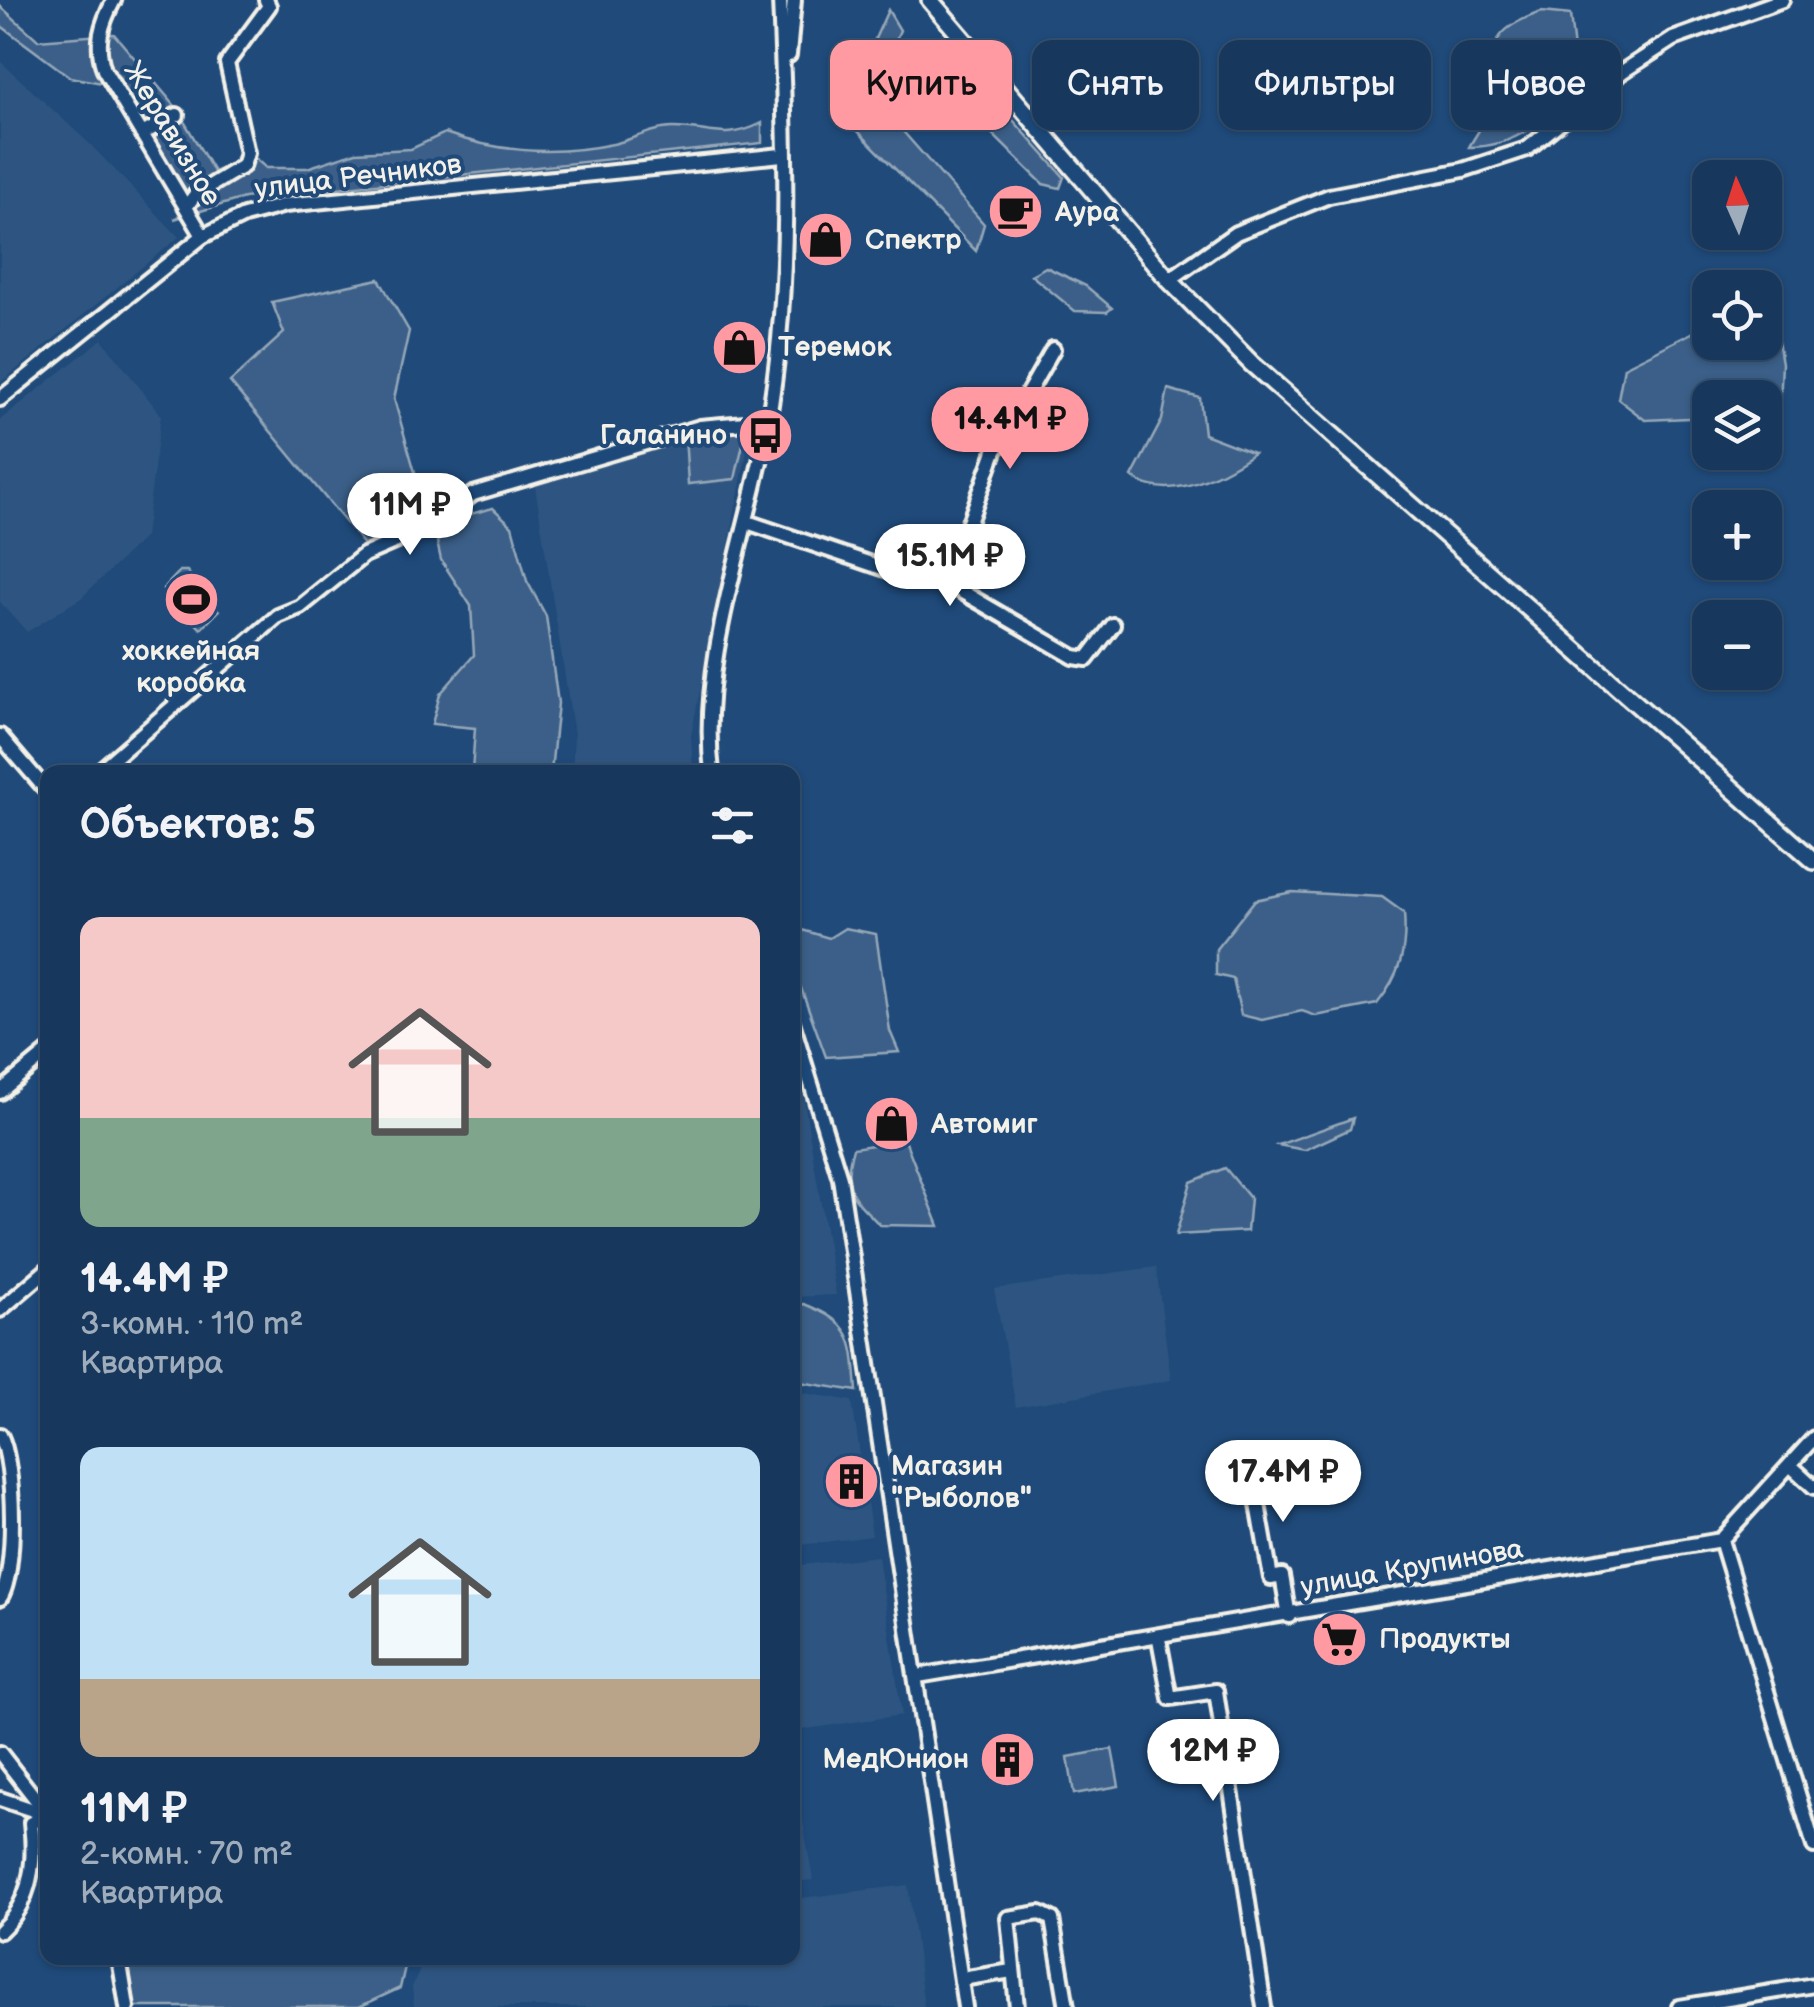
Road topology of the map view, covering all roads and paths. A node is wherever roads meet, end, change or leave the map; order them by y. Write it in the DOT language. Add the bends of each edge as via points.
graph roads {
  1 [pos="114,0"];
  2 [pos="266,0"];
  3 [pos="780,0"];
  4 [pos="794,0"];
  5 [pos="1782,0"];
  6 [pos="931,4"];
  7 [pos="784,87"];
  8 [pos="177,116"];
  9 [pos="142,134"];
  10 [pos="782,155"];
  11 [pos="186,207"];
  12 [pos="203,236"];
  13 [pos="1169,280"];
  14 [pos="1053,349"];
  15 [pos="0,399"];
  16 [pos="768,421"];
  17 [pos="747,522"];
  18 [pos="946,582"];
  19 [pos="1112,625"];
  20 [pos="0,736"];
  21 [pos="6,754"];
  22 [pos="106,765"];
  23 [pos="711,765"];
  24 [pos="40,785"];
  25 [pos="1814,861"];
  26 [pos="800,1048"];
  27 [pos="40,1059"];
  28 [pos="0,1092"];
  29 [pos="40,1276"];
  30 [pos="1,1308"];
  31 [pos="0,1434"];
  32 [pos="1814,1438"];
  33 [pos="1790,1465"];
  34 [pos="1349,1470"];
  35 [pos="1814,1488"];
  36 [pos="1721,1540"];
  37 [pos="0,1598"];
  38 [pos="1289,1616"];
  39 [pos="1159,1639"];
  40 [pos="918,1676"];
  41 [pos="0,1754"];
  42 [pos="0,1799"];
  43 [pos="40,1806"];
  44 [pos="40,1813"];
  45 [pos="40,1819"];
  46 [pos="1814,1846"];
  47 [pos="0,1931"];
  48 [pos="120,1965"];
  49 [pos="1012,1972"];
  50 [pos="961,1979"];
  51 [pos="1814,1986"];
  52 [pos="1758,2001"];
  53 [pos="128,2007"];
  54 [pos="965,2007"];
  55 [pos="1017,2007"];
  56 [pos="1067,2007"];
  57 [pos="1264,2007"];
  58 [pos="1678,2007"];
  1 -- 9 [label="street, Жеравизное" via="97,51"];
  2 -- 11 [label="street" via="269,6 227,63 247,153 243,166"];
  3 -- 7 [label="street"];
  4 -- 7 [label="street"];
  5 -- 13 [label="street" via="1673,39 1527,149 1464,170 1329,196 1236,233"];
  6 -- 13 [label="main road"];
  7 -- 10 [label="street"];
  8 -- 9 [label="street"];
  9 -- 11 [label="street, Жеравизное"];
  10 -- 12 [label="street, улица Речников" via="285,205"];
  10 -- 16 [label="street" via="786,250"];
  11 -- 12 [label="street, Жеравизное"];
  12 -- 15 [label="street, улица Речников"];
  13 -- 25 [label="main road" via="1322,428"];
  14 -- 18 [label="street" via="995,450"];
  16 -- 17 [label="street"];
  16 -- 22 [label="street" via="700,427 473,494 430,526 364,555 300,607 278,616"];
  17 -- 18 [label="street" via="921,581"];
  17 -- 23 [label="street" via="713,676 706,729"];
  18 -- 19 [label="street" via="1074,657 1097,651"];
  20 -- 21 [label="street"];
  21 -- 24 [label="street"];
  26 -- 40 [label="street" via="840,1178"];
  27 -- 28 [label="street"];
  29 -- 30 [label="street"];
  31 -- 37 [label="street" via="10,1459 10,1491 9,1580"];
  32 -- 33 [label="street"];
  33 -- 35 [label="street"];
  33 -- 36 [label="street"];
  34 -- 38 [label="street" via="1255,1487 1271,1578 1282,1576"];
  36 -- 38 [label="street, улица Крупинова"];
  36 -- 46 [label="street"];
  38 -- 39 [label="street, улица Крупинова"];
  39 -- 40 [label="street, улица Крупинова"];
  39 -- 57 [label="street" via="1170,1698 1216,1692"];
  40 -- 50 [label="street"];
  41 -- 43 [label="street"];
  42 -- 44 [label="street"];
  45 -- 47 [label="street" via="32,1824 31,1880"];
  48 -- 53 [label="street"];
  49 -- 50 [label="street"];
  49 -- 55 [label="street"];
  49 -- 56 [label="street" via="1008,1918 1040,1913 1052,1919"];
  50 -- 54 [label="street"];
  51 -- 52 [label="street"];
  52 -- 58 [label="street"];
}
